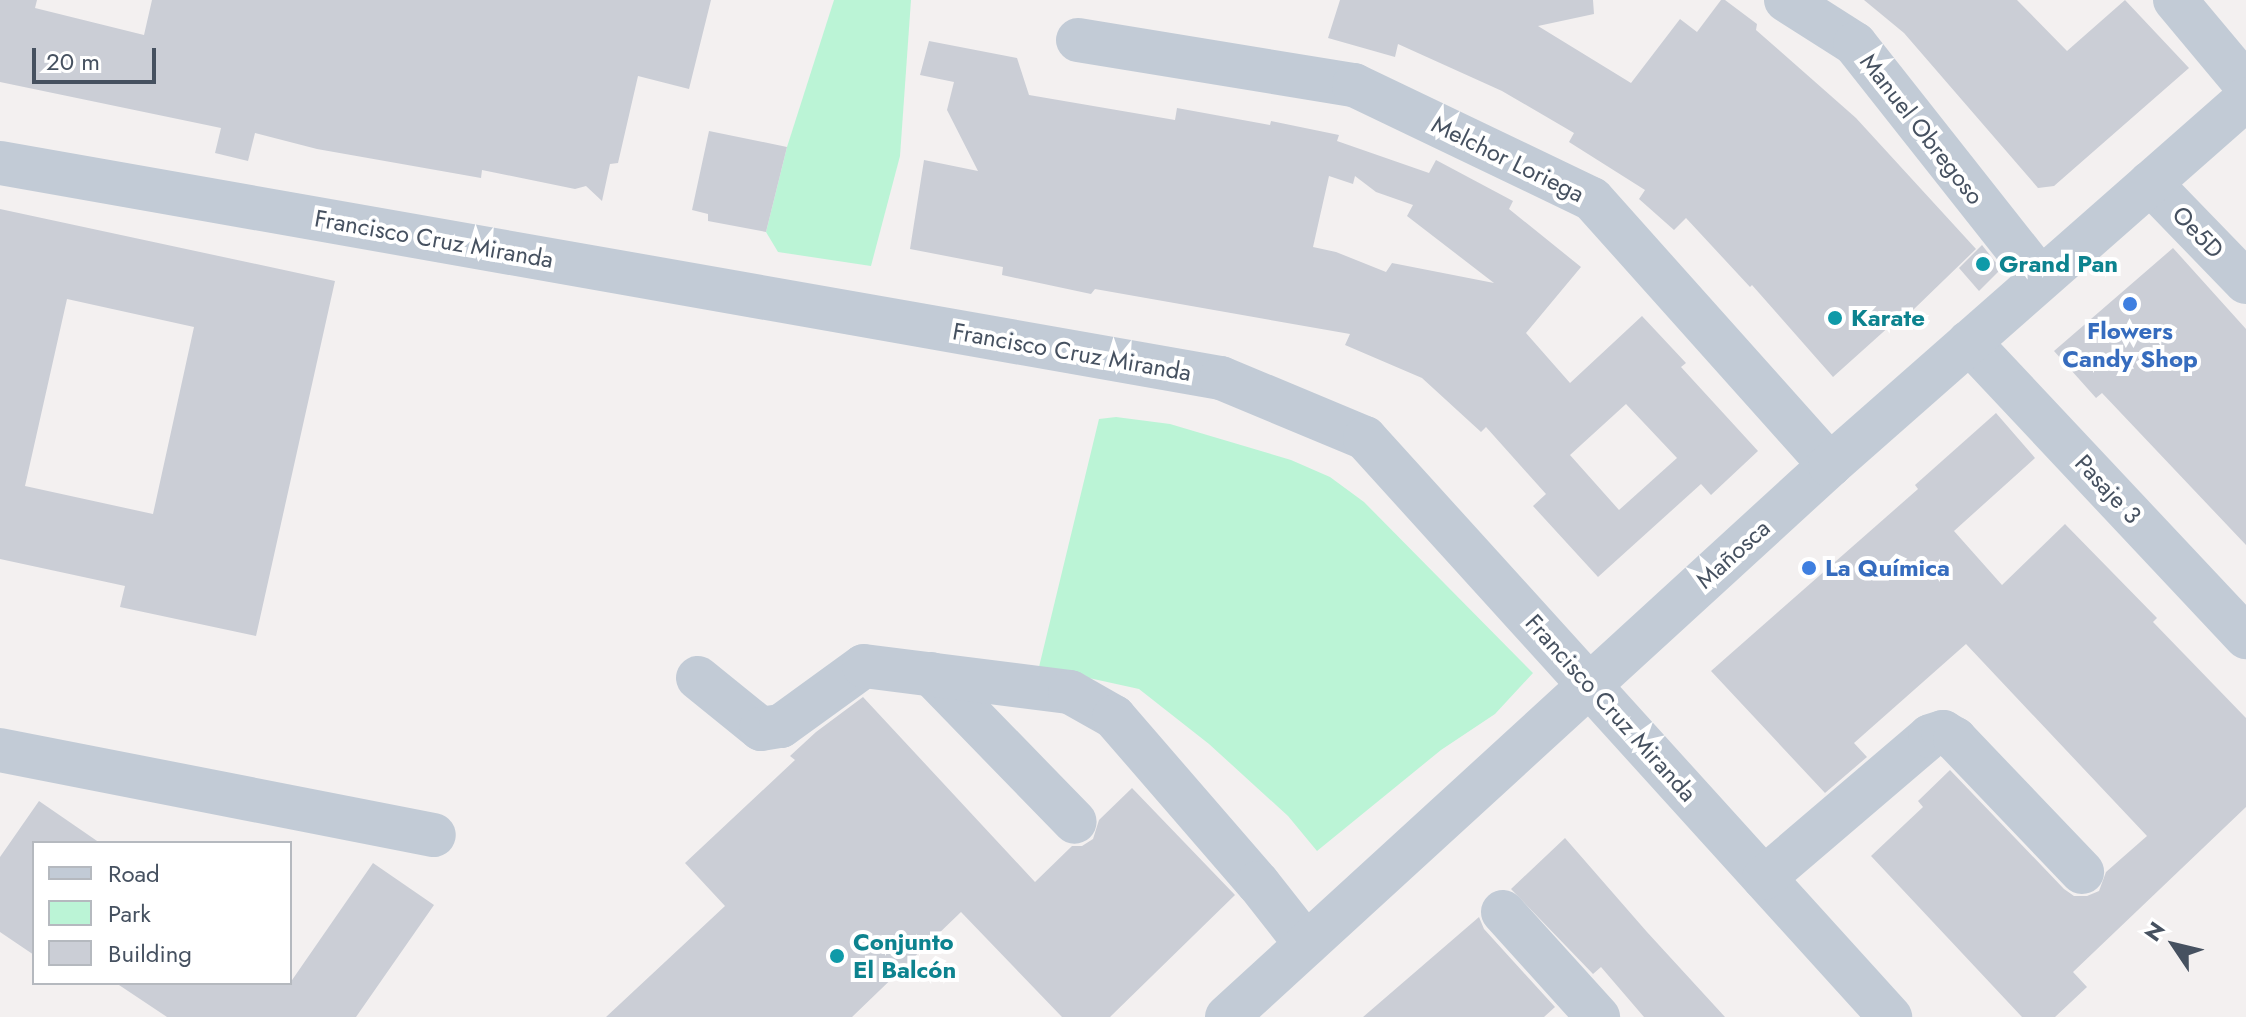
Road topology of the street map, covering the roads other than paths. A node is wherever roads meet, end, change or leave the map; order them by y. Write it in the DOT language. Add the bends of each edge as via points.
graph roads {
  1 [pos="1786,0"];
  2 [pos="2175,0"];
  3 [pos="1078,40"];
  4 [pos="2246,85"];
  5 [pos="2246,99"];
  6 [pos="0,163"];
  7 [pos="2150,183"];
  8 [pos="2040,278"];
  9 [pos="2246,282"];
  10 [pos="1969,342"];
  11 [pos="1830,465"];
  12 [pos="2246,637"];
  13 [pos="931,674"];
  14 [pos="698,678"];
  15 [pos="1591,684"];
  16 [pos="0,750"];
  17 [pos="1075,822"];
  18 [pos="434,835"];
  19 [pos="2082,872"];
  20 [pos="1764,878"];
  21 [pos="1503,912"];
  22 [pos="1306,944"];
  23 [pos="1227,1017"];
  24 [pos="1598,1017"];
  25 [pos="1890,1017"];
  1 -- 8 [label="street, Manuel Obregoso" via="1855,44"];
  2 -- 4 [label="street"];
  3 -- 11 [label="street, Melchor Loriega" via="1354,85 1592,199"];
  5 -- 7 [label="street, Mañosca"];
  6 -- 15 [label="street, Francisco Cruz Miranda" via="1221,378 1365,438"];
  7 -- 8 [label="street, Mañosca"];
  7 -- 9 [label="street, Oe5D"];
  8 -- 10 [label="street, Mañosca"];
  10 -- 11 [label="street, Mañosca"];
  10 -- 12 [label="street, Pasaje 3"];
  11 -- 15 [label="street, Mañosca"];
  13 -- 14 [label="street" via="864,666 781,726 761,729"];
  13 -- 17 [label="street"];
  13 -- 22 [label="street" via="1070,692 1114,717"];
  15 -- 20 [label="street, Francisco Cruz Miranda"];
  15 -- 22 [label="street, Mañosca"];
  16 -- 18 [label="street"];
  19 -- 20 [label="street" via="1943,732 1930,736"];
  20 -- 25 [label="street, Francisco Cruz Miranda"];
  21 -- 24 [label="street"];
  22 -- 23 [label="street, Mañosca"];
}
